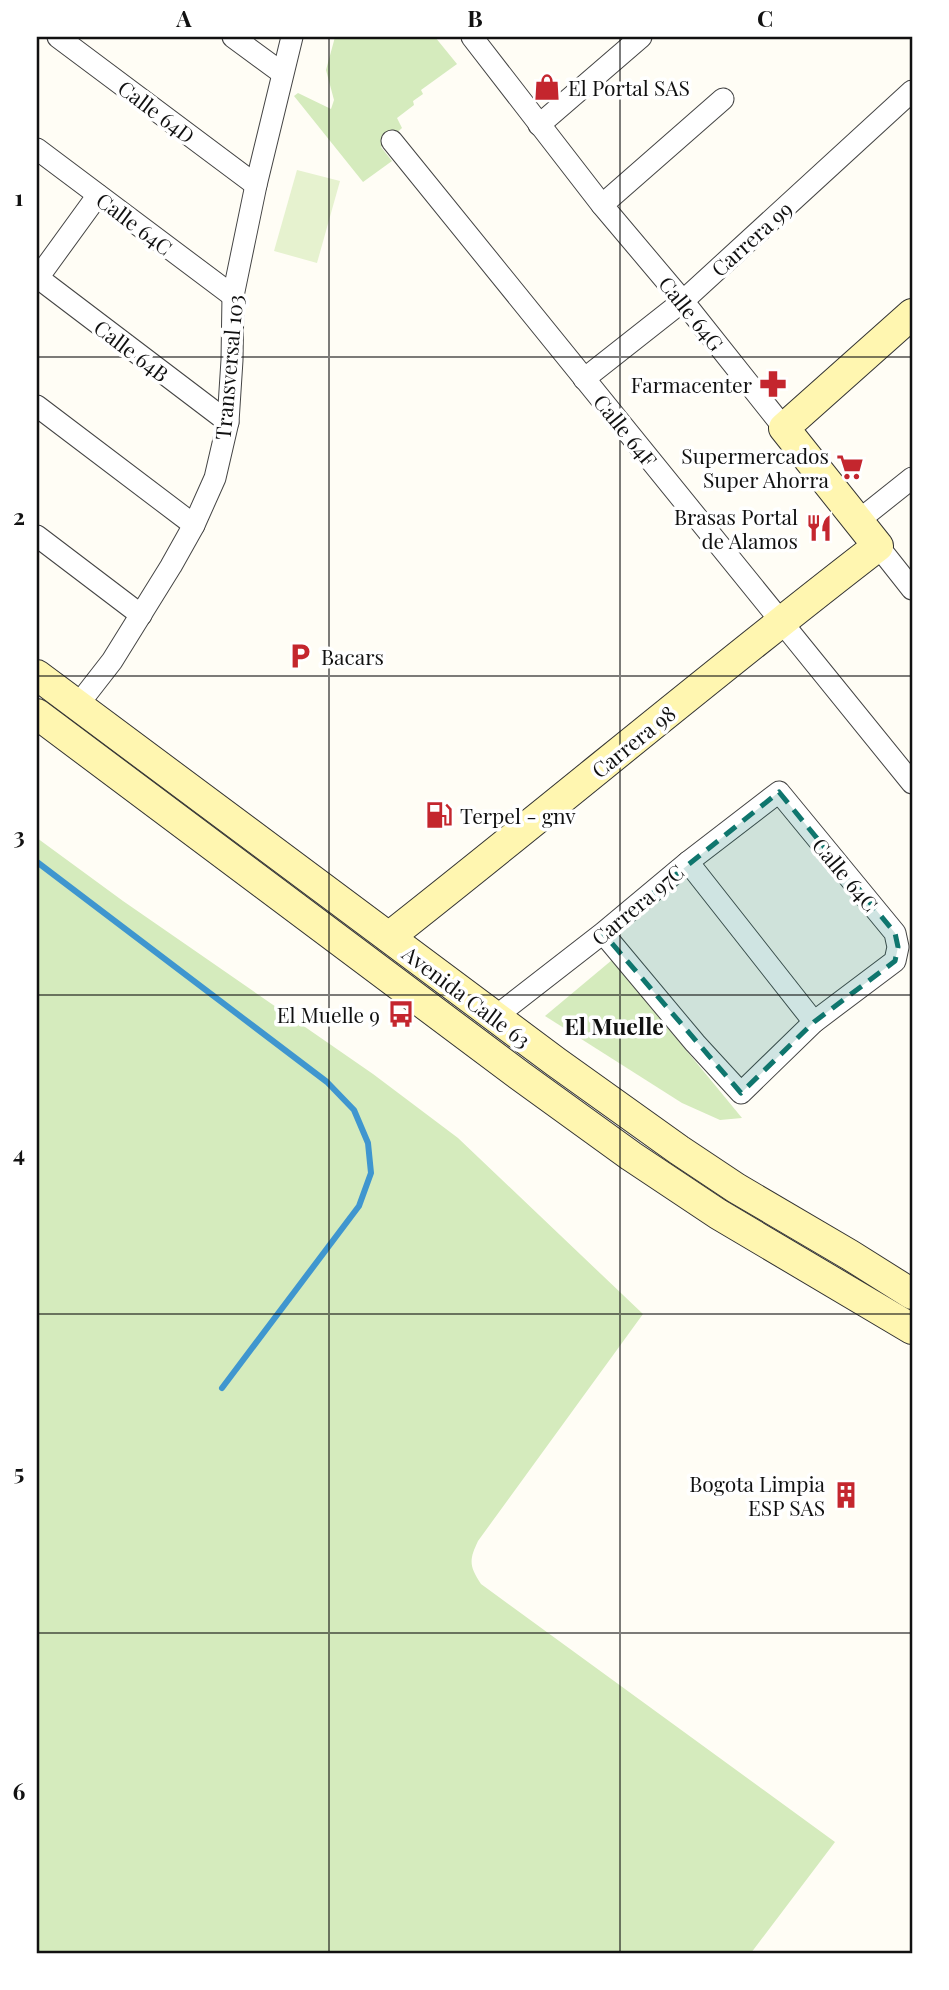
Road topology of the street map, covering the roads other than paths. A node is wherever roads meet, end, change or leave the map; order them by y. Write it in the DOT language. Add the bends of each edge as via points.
graph roads {
  1 [pos="58,37"];
  2 [pos="233,37"];
  3 [pos="292,37"];
  4 [pos="641,37"];
  5 [pos="475,38"];
  6 [pos="282,73"];
  7 [pos="912,91"];
  8 [pos="723,99"];
  9 [pos="539,125"];
  10 [pos="392,141"];
  11 [pos="37,149"];
  12 [pos="256,185"];
  13 [pos="98,195"];
  14 [pos="603,205"];
  15 [pos="37,278"];
  16 [pos="233,296"];
  17 [pos="683,301"];
  18 [pos="912,314"];
  19 [pos="584,379"];
  20 [pos="37,406"];
  21 [pos="228,422"];
  22 [pos="784,428"];
  23 [pos="912,478"];
  24 [pos="858,521"];
  25 [pos="194,525"];
  26 [pos="37,536"];
  27 [pos="878,546"];
  28 [pos="912,589"];
  29 [pos="141,615"];
  30 [pos="781,621"];
  31 [pos="37,675"];
  32 [pos="77,706"];
  33 [pos="37,714"];
  34 [pos="912,783"];
  35 [pos="779,793"];
  36 [pos="688,862"];
  37 [pos="604,933"];
  38 [pos="389,937"];
  39 [pos="495,1017"];
  40 [pos="814,1022"];
  41 [pos="912,1294"];
  42 [pos="912,1329"];
  1 -- 12 [label="street, Calle 64D"];
  2 -- 6 [label="street"];
  3 -- 6 [label="street, Transversal 103"];
  4 -- 9 [label="street"];
  5 -- 9 [label="street, Calle 64G"];
  6 -- 12 [label="street, Transversal 103"];
  7 -- 17 [label="street, Carrera 99"];
  8 -- 14 [label="street"];
  9 -- 14 [label="street, Calle 64G"];
  10 -- 19 [label="street, Calle 64F"];
  11 -- 13 [label="street, Calle 64C"];
  12 -- 16 [label="street, Transversal 103"];
  13 -- 15 [label="street"];
  13 -- 16 [label="street, Calle 64C"];
  14 -- 17 [label="street, Calle 64G"];
  15 -- 21 [label="street, Calle 64B"];
  16 -- 21 [label="street, Transversal 103"];
  17 -- 19 [label="street, Carrera 99"];
  17 -- 22 [label="street, Calle 64G"];
  18 -- 22 [label="main road"];
  19 -- 30 [label="street, Calle 64F"];
  20 -- 25 [label="street"];
  21 -- 25 [label="street, Transversal 103" via="215,478"];
  22 -- 24 [label="main road, Calle 64G"];
  23 -- 24 [label="street"];
  24 -- 27 [label="main road, Calle 64G"];
  25 -- 29 [label="street, Transversal 103"];
  26 -- 29 [label="street"];
  27 -- 28 [label="street, Calle 64G"];
  27 -- 30 [label="main road, Carrera 98"];
  29 -- 32 [label="street, Transversal 103"];
  30 -- 34 [label="street, Calle 64F"];
  30 -- 38 [label="main road, Carrera 98"];
  31 -- 32 [label="main road, Avenida Calle 63"];
  32 -- 38 [label="main road, Avenida Calle 63"];
  33 -- 42 [label="main road, Avenida Calle 63" via="631,1156"];
  35 -- 36 [label="street, Carrera 97C"];
  35 -- 40 [label="street, Calle 64C" via="895,933 898,947 895,961"];
  36 -- 37 [label="street, Carrera 97C"];
  36 -- 40 [label="street"];
  37 -- 39 [label="street, Carrera 97C"];
  37 -- 40 [label="street" via="741,1093"];
  38 -- 39 [label="main road, Avenida Calle 63"];
  39 -- 41 [label="main road, Avenida Calle 63" via="724,1181"];
}
